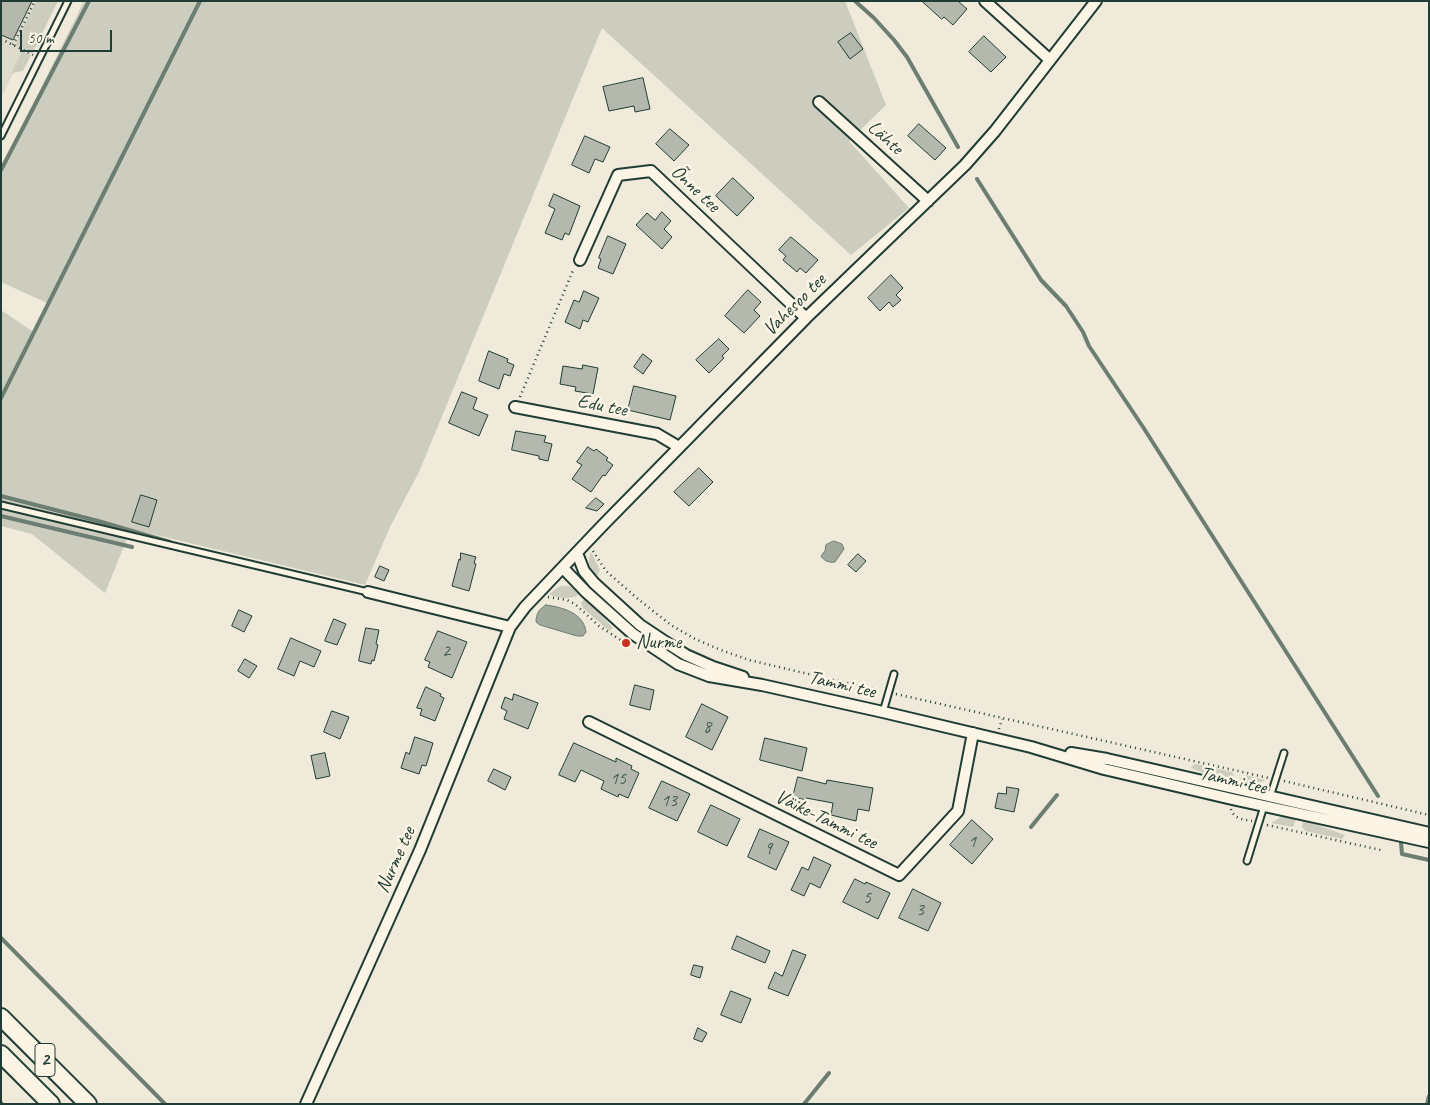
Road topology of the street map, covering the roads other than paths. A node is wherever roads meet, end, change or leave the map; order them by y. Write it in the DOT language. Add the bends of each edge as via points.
graph roads {
  1 [pos="68,1"];
  2 [pos="985,1"];
  3 [pos="1096,1"];
  4 [pos="1050,60"];
  5 [pos="818,102"];
  6 [pos="1,136"];
  7 [pos="928,201"];
  8 [pos="580,260"];
  9 [pos="806,318"];
  10 [pos="517,408"];
  11 [pos="679,447"];
  12 [pos="1,505"];
  13 [pos="577,553"];
  14 [pos="563,568"];
  15 [pos="368,592"];
  16 [pos="510,627"];
  17 [pos="894,674"];
  18 [pos="762,685"];
  19 [pos="883,712"];
  20 [pos="589,722"];
  21 [pos="973,733"];
  22 [pos="1031,747"];
  23 [pos="1284,753"];
  24 [pos="1271,796"];
  25 [pos="1264,806"];
  26 [pos="1429,834"];
  27 [pos="1429,842"];
  28 [pos="1247,861"];
  29 [pos="1,1017"];
  30 [pos="1,1054"];
  31 [pos="51,1104"];
  32 [pos="88,1104"];
  33 [pos="306,1104"];
  1 -- 6 [label="lane"];
  2 -- 4 [label="street"];
  3 -- 4 [label="street, Vahesoo tee"];
  4 -- 7 [label="street, Vahesoo tee" via="965,165"];
  5 -- 7 [label="street, Lähte"];
  7 -- 9 [label="street, Vahesoo tee"];
  8 -- 9 [label="street, Õnne tee" via="618,175 650,171"];
  9 -- 11 [label="street, Vahesoo tee"];
  10 -- 11 [label="street, Edu tee" via="657,434"];
  11 -- 13 [label="street, Vahesoo tee"];
  12 -- 15 [label="lane"];
  13 -- 14 [label="street, Vahesoo tee"];
  13 -- 18 [label="street, Tammi tee" via="584,571 594,583 640,625 686,655"];
  14 -- 16 [label="street, Vahesoo tee"];
  14 -- 18 [label="street, Tammi tee" via="634,634 678,664 709,676"];
  15 -- 16 [label="street"];
  16 -- 33 [label="street, Nurme tee" via="420,850"];
  17 -- 19 [label="lane"];
  18 -- 19 [label="street, Tammi tee"];
  19 -- 21 [label="street, Tammi tee"];
  20 -- 21 [label="street, Väike-Tammi tee" via="899,875 958,811"];
  21 -- 22 [label="street, Tammi tee"];
  22 -- 24 [label="street, Tammi tee" via="1107,759"];
  22 -- 25 [label="street, Tammi tee" via="1104,769"];
  23 -- 24 [label="lane"];
  24 -- 25 [label="lane"];
  24 -- 26 [label="street, Tammi tee"];
  25 -- 27 [label="street, Tammi tee"];
  25 -- 28 [label="lane"];
  29 -- 32 [label="highway, 2"];
  30 -- 31 [label="highway, 2"];
}
